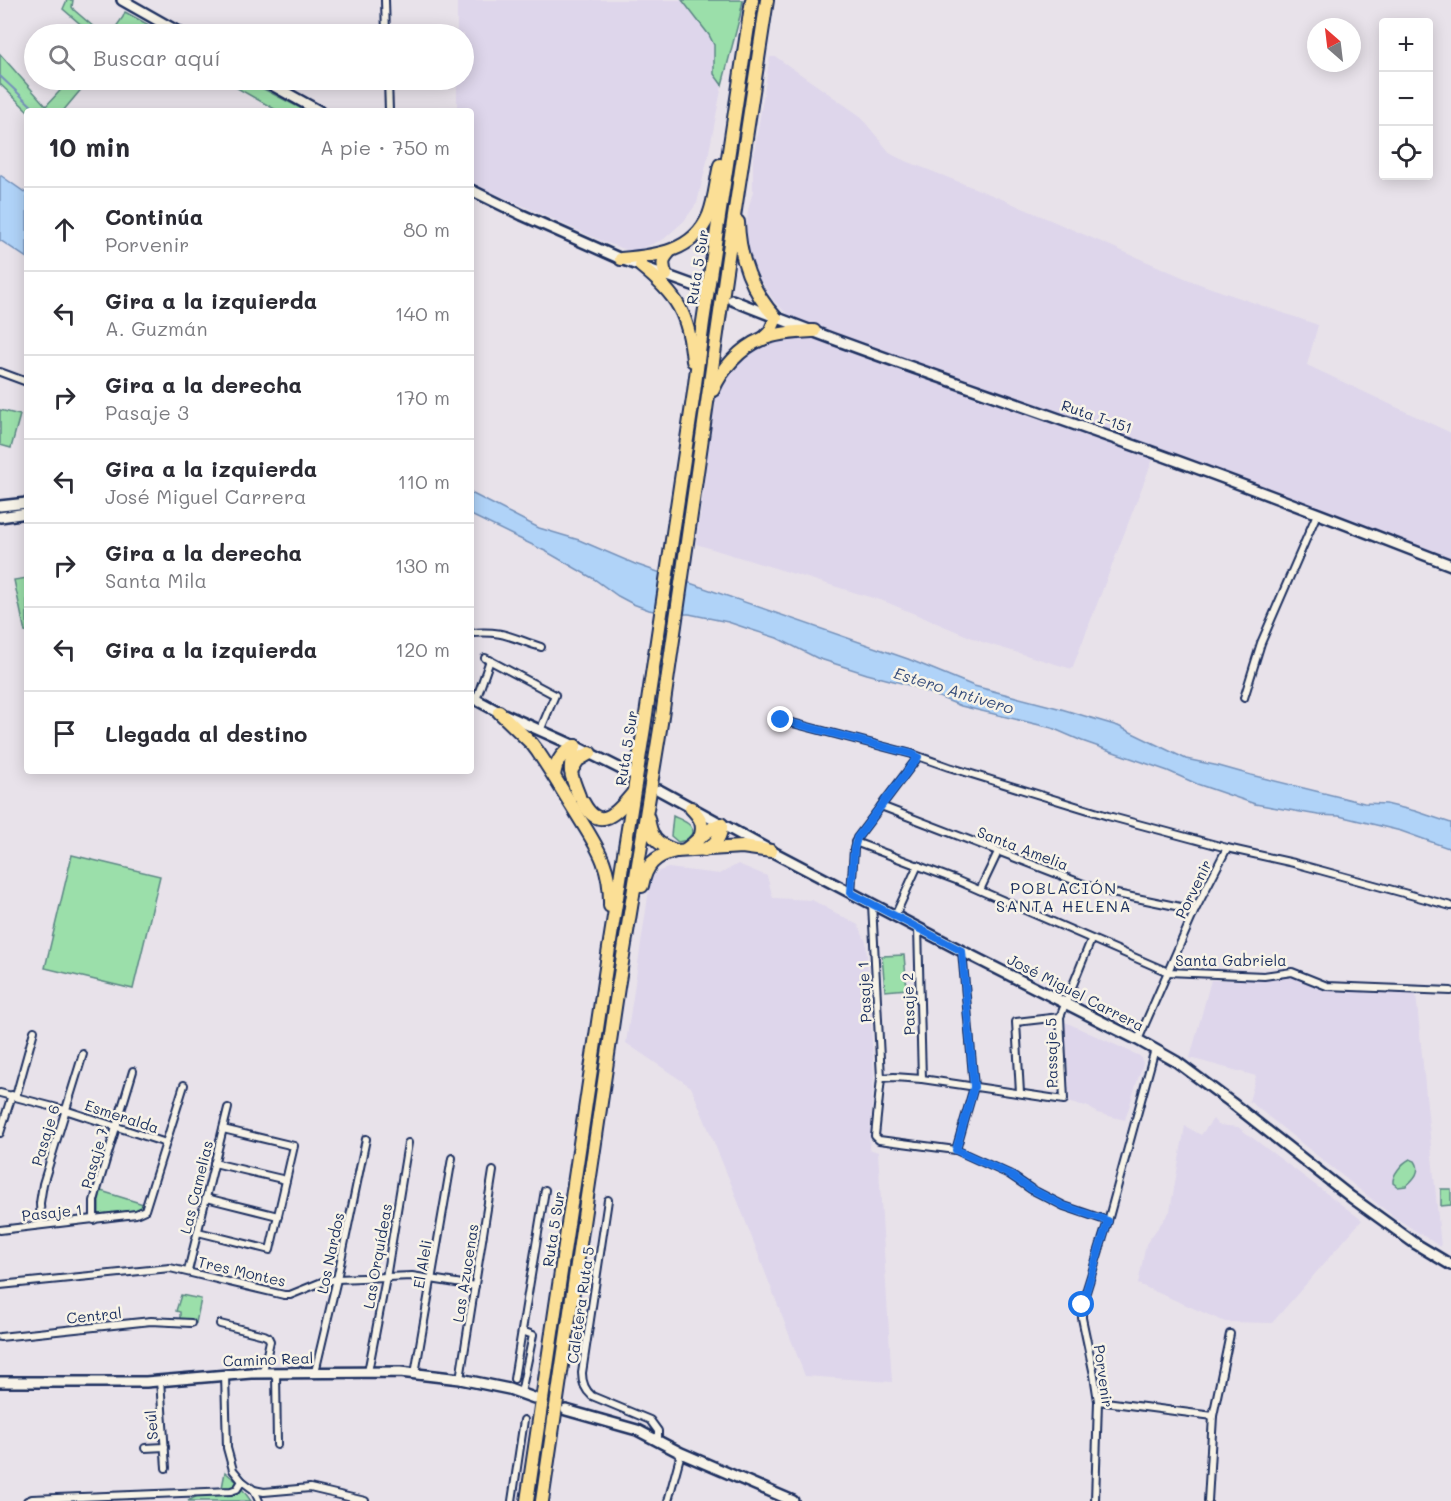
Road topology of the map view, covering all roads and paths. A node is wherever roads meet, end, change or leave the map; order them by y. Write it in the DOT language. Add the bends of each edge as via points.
graph roads {
  1 [pos="122,0"];
  2 [pos="385,0"];
  3 [pos="752,0"];
  4 [pos="767,0"];
  5 [pos="165,24"];
  6 [pos="386,24"];
  7 [pos="281,90"];
  8 [pos="388,90"];
  9 [pos="736,106"];
  10 [pos="314,108"];
  11 [pos="389,108"];
  12 [pos="474,191"];
  13 [pos="738,195"];
  14 [pos="669,252"];
  15 [pos="621,259"];
  16 [pos="641,266"];
  17 [pos="666,275"];
  18 [pos="701,288"];
  19 [pos="732,300"];
  20 [pos="776,318"];
  21 [pos="814,331"];
  22 [pos="763,339"];
  23 [pos="0,372"];
  24 [pos="24,381"];
  25 [pos="694,392"];
  26 [pos="707,405"];
  27 [pos="24,503"];
  28 [pos="0,506"];
  29 [pos="24,513"];
  30 [pos="1317,514"];
  31 [pos="0,517"];
  32 [pos="1451,565"];
  33 [pos="474,633"];
  34 [pos="541,647"];
  35 [pos="474,695"];
  36 [pos="1244,698"];
  37 [pos="474,699"];
  38 [pos="499,712"];
  39 [pos="781,720"];
  40 [pos="540,731"];
  41 [pos="575,746"];
  42 [pos="590,753"];
  43 [pos="918,757"];
  44 [pos="571,772"];
  45 [pos="629,773"];
  46 [pos="554,776"];
  47 [pos="659,790"];
  48 [pos="634,792"];
  49 [pos="881,806"];
  50 [pos="691,808"];
  51 [pos="647,809"];
  52 [pos="721,824"];
  53 [pos="855,842"];
  54 [pos="701,844"];
  55 [pos="1227,848"];
  56 [pos="680,851"];
  57 [pos="771,851"];
  58 [pos="998,852"];
  59 [pos="918,865"];
  60 [pos="980,890"];
  61 [pos="851,893"];
  62 [pos="872,904"];
  63 [pos="1451,906"];
  64 [pos="1195,910"];
  65 [pos="895,916"];
  66 [pos="918,928"];
  67 [pos="1091,940"];
  68 [pos="609,948"];
  69 [pos="962,951"];
  70 [pos="1168,972"];
  71 [pos="618,987"];
  72 [pos="1451,991"];
  73 [pos="1065,1004"];
  74 [pos="1060,1017"];
  75 [pos="34,1031"];
  76 [pos="1138,1040"];
  77 [pos="1155,1049"];
  78 [pos="83,1054"];
  79 [pos="133,1071"];
  80 [pos="881,1078"];
  81 [pos="922,1079"];
  82 [pos="184,1085"];
  83 [pos="974,1087"];
  84 [pos="0,1093"];
  85 [pos="1020,1093"];
  86 [pos="14,1096"];
  87 [pos="228,1108"];
  88 [pos="65,1110"];
  89 [pos="116,1126"];
  90 [pos="223,1129"];
  91 [pos="0,1133"];
  92 [pos="366,1140"];
  93 [pos="166,1143"];
  94 [pos="408,1143"];
  95 [pos="956,1150"];
  96 [pos="452,1158"];
  97 [pos="214,1163"];
  98 [pos="493,1171"];
  99 [pos="286,1180"];
  100 [pos="545,1190"];
  101 [pos="206,1198"];
  102 [pos="608,1200"];
  103 [pos="278,1216"];
  104 [pos="94,1220"];
  105 [pos="1108,1221"];
  106 [pos="41,1225"];
  107 [pos="0,1230"];
  108 [pos="198,1232"];
  109 [pos="1451,1265"];
  110 [pos="188,1271"];
  111 [pos="386,1278"];
  112 [pos="432,1278"];
  113 [pos="337,1279"];
  114 [pos="0,1285"];
  115 [pos="476,1286"];
  116 [pos="191,1323"];
  117 [pos="220,1324"];
  118 [pos="522,1331"];
  119 [pos="1230,1334"];
  120 [pos="0,1337"];
  121 [pos="264,1372"];
  122 [pos="276,1372"];
  123 [pos="315,1372"];
  124 [pos="368,1372"];
  125 [pos="415,1374"];
  126 [pos="225,1375"];
  127 [pos="460,1379"];
  128 [pos="514,1379"];
  129 [pos="160,1380"];
  130 [pos="0,1382"];
  131 [pos="521,1393"];
  132 [pos="534,1398"];
  133 [pos="1098,1401"];
  134 [pos="566,1410"];
  135 [pos="1213,1416"];
  136 [pos="524,1420"];
  137 [pos="658,1442"];
  138 [pos="277,1445"];
  139 [pos="165,1447"];
  140 [pos="145,1448"];
  141 [pos="681,1453"];
  142 [pos="166,1468"];
  143 [pos="242,1481"];
  144 [pos="254,1490"];
  145 [pos="133,1498"];
  146 [pos="27,1501"];
  147 [pos="259,1501"];
  148 [pos="365,1501"];
  149 [pos="512,1501"];
  150 [pos="527,1501"];
  151 [pos="542,1501"];
  152 [pos="668,1501"];
  153 [pos="793,1501"];
  154 [pos="1095,1501"];
  155 [pos="1208,1501"];
  1 -- 5 [label="street"];
  2 -- 6 [label="street"];
  3 -- 9 [label="highway, Ruta 5 Sur"];
  4 -- 13 [label="highway, Ruta 5 Sur"];
  7 -- 10 [label="street"];
  8 -- 11 [label="street"];
  9 -- 14 [label="highway" via="708,217 692,238"];
  9 -- 25 [label="highway, Ruta 5 Sur"];
  12 -- 15 [label="street"];
  13 -- 20 [label="highway" via="738,231 744,262 757,292"];
  13 -- 26 [label="highway, Ruta 5 Sur"];
  14 -- 15 [label="highway"];
  14 -- 17 [label="highway" via="663,261"];
  15 -- 16 [label="street"];
  16 -- 17 [label="street"];
  16 -- 25 [label="highway" via="670,295 685,318 691,337"];
  17 -- 18 [label="street"];
  19 -- 20 [label="street, Ruta I-151"];
  20 -- 21 [label="street, Ruta I-151"];
  20 -- 22 [label="highway"];
  21 -- 22 [label="highway"];
  21 -- 30 [label="street, Ruta I-151"];
  22 -- 26 [label="highway" via="726,368"];
  23 -- 24 [label="street"];
  25 -- 48 [label="highway, Ruta 5 Sur"];
  26 -- 51 [label="highway, Ruta 5 Sur"];
  27 -- 28 [label="street"];
  29 -- 31 [label="street"];
  30 -- 32 [label="street, Ruta I-151"];
  30 -- 36 [label="street" via="1261,643"];
  33 -- 34 [label="street" via="492,631"];
  35 -- 40 [label="street" via="488,659 555,695"];
  37 -- 38 [label="street"];
  38 -- 40 [label="street"];
  38 -- 46 [label="highway" via="532,744"];
  39 -- 43 [label="street"];
  40 -- 41 [label="street"];
  41 -- 42 [label="street"];
  41 -- 44 [label="highway"];
  41 -- 46 [label="highway" via="559,759"];
  42 -- 44 [label="highway" via="578,760"];
  42 -- 45 [label="street"];
  43 -- 49 [label="street"];
  43 -- 55 [label="street"];
  44 -- 48 [label="highway" via="581,799 594,815 607,817 618,812"];
  46 -- 68 [label="highway" via="604,862 609,881"];
  47 -- 50 [label="street, José Miguel Carrera"];
  48 -- 68 [label="highway, Ruta 5 Sur"];
  49 -- 53 [label="street"];
  49 -- 58 [label="street, Santa Amelia"];
  50 -- 52 [label="street, José Miguel Carrera"];
  50 -- 54 [label="highway" via="702,822"];
  51 -- 56 [label="highway" via="654,838 664,847"];
  51 -- 71 [label="highway, Ruta 5 Sur"];
  52 -- 54 [label="highway" via="710,829"];
  52 -- 57 [label="street, José Miguel Carrera"];
  53 -- 59 [label="street, Santa Gabriela"];
  53 -- 61 [label="street"];
  54 -- 56 [label="highway"];
  54 -- 57 [label="highway"];
  55 -- 63 [label="street"];
  55 -- 64 [label="street, Porvenir"];
  56 -- 71 [label="highway" via="658,858 646,869"];
  57 -- 61 [label="street, José Miguel Carrera"];
  58 -- 60 [label="street"];
  58 -- 64 [label="street, Santa Amelia" via="1097,889"];
  59 -- 60 [label="street, Santa Gabriela"];
  59 -- 65 [label="street"];
  60 -- 67 [label="street, Santa Gabriela"];
  61 -- 62 [label="street, José Miguel Carrera"];
  62 -- 65 [label="street, José Miguel Carrera"];
  62 -- 80 [label="street, Pasaje 1"];
  64 -- 70 [label="street, Porvenir"];
  65 -- 66 [label="street, José Miguel Carrera"];
  66 -- 69 [label="street, José Miguel Carrera"];
  66 -- 81 [label="street, Pasaje 2"];
  67 -- 70 [label="street, Santa Gabriela"];
  67 -- 73 [label="street, Passaje 5"];
  68 -- 150 [label="highway, Ruta 5 Sur"];
  69 -- 73 [label="street, José Miguel Carrera"];
  69 -- 83 [label="street"];
  70 -- 72 [label="street, Santa Gabriela" via="1264,976 1292,972 1327,986"];
  70 -- 76 [label="street, Porvenir"];
  71 -- 151 [label="highway, Ruta 5 Sur"];
  73 -- 74 [label="street, Passaje 5"];
  73 -- 76 [label="street, José Miguel Carrera"];
  74 -- 85 [label="street" via="1016,1022"];
  74 -- 85 [label="street, Passaje 5" via="1064,1100"];
  75 -- 86 [label="street"];
  76 -- 77 [label="street, José Miguel Carrera"];
  77 -- 105 [label="street, Porvenir"];
  77 -- 109 [label="street, José Miguel Carrera" via="1223,1096 1351,1197"];
  78 -- 88 [label="street, Pasaje 6"];
  79 -- 89 [label="street, Pasaje 7"];
  80 -- 81 [label="street"];
  80 -- 95 [label="street, Pasaje 1" via="875,1136 879,1140"];
  81 -- 83 [label="street"];
  82 -- 93 [label="street"];
  83 -- 85 [label="street"];
  83 -- 95 [label="street"];
  84 -- 86 [label="street, Esmeralda"];
  86 -- 88 [label="street, Esmeralda"];
  86 -- 91 [label="street"];
  87 -- 90 [label="street, Las Camelias"];
  88 -- 89 [label="street, Esmeralda"];
  88 -- 106 [label="street, Pasaje 6" via="43,1184"];
  89 -- 93 [label="street, Esmeralda"];
  89 -- 104 [label="street, Pasaje 7" via="94,1201"];
  90 -- 97 [label="street, Las Camelias"];
  90 -- 99 [label="street" via="294,1146"];
  92 -- 113 [label="street, Los Nardos"];
  93 -- 104 [label="street, Pasaje 1" via="142,1212"];
  94 -- 111 [label="street, Las Orquídeas"];
  95 -- 105 [label="street" via="1009,1174 1064,1206"];
  96 -- 112 [label="street, El Aleli"];
  97 -- 99 [label="street"];
  97 -- 101 [label="street, Las Camelias"];
  98 -- 115 [label="street, Las Azucenas"];
  99 -- 103 [label="street"];
  100 -- 118 [label="street"];
  101 -- 103 [label="street"];
  101 -- 108 [label="street, Las Camelias"];
  102 -- 137 [label="street, Caletera Ruta 5" via="583,1381 592,1396 650,1420 658,1431"];
  103 -- 108 [label="street" via="270,1250"];
  104 -- 106 [label="street, Pasaje 1"];
  105 -- 133 [label="street, Porvenir" via="1082,1309"];
  106 -- 107 [label="street, Pasaje 1"];
  108 -- 110 [label="street, Las Camelias"];
  110 -- 113 [label="street, Tres Montes" via="284,1295"];
  110 -- 114 [label="street, Tres Montes" via="162,1268"];
  111 -- 112 [label="street, Tres Montes"];
  111 -- 113 [label="street, Tres Montes"];
  111 -- 124 [label="street, Las Orquídeas"];
  112 -- 115 [label="street, Tres Montes"];
  112 -- 125 [label="street, El Aleli"];
  113 -- 123 [label="street, Los Nardos"];
  115 -- 127 [label="street, Las Azucenas"];
  116 -- 120 [label="street, Central" via="151,1321"];
  117 -- 121 [label="street" via="268,1337"];
  118 -- 128 [label="street"];
  118 -- 131 [label="street" via="533,1335"];
  119 -- 135 [label="street"];
  121 -- 122 [label="street, Camino Real"];
  121 -- 126 [label="street, Camino Real"];
  122 -- 123 [label="street, Camino Real"];
  122 -- 138 [label="street"];
  123 -- 124 [label="street, Camino Real"];
  124 -- 125 [label="street, Camino Real"];
  125 -- 127 [label="street, Camino Real"];
  126 -- 129 [label="street, Camino Real"];
  126 -- 143 [label="street" via="227,1448 233,1470"];
  127 -- 131 [label="street, Camino Real"];
  129 -- 130 [label="street, Camino Real"];
  129 -- 139 [label="street, Seúl"];
  131 -- 132 [label="street, Camino Real"];
  133 -- 135 [label="street"];
  133 -- 154 [label="street, Porvenir"];
  134 -- 137 [label="street" via="628,1427"];
  135 -- 155 [label="street"];
  136 -- 149 [label="street"];
  137 -- 141 [label="street"];
  139 -- 140 [label="street"];
  139 -- 142 [label="street, Seúl"];
  141 -- 152 [label="street"];
  141 -- 153 [label="street"];
  143 -- 144 [label="street"];
  143 -- 145 [label="street" via="231,1491"];
  144 -- 147 [label="street"];
  144 -- 148 [label="street" via="310,1488"];
  145 -- 146 [label="street"];
}
